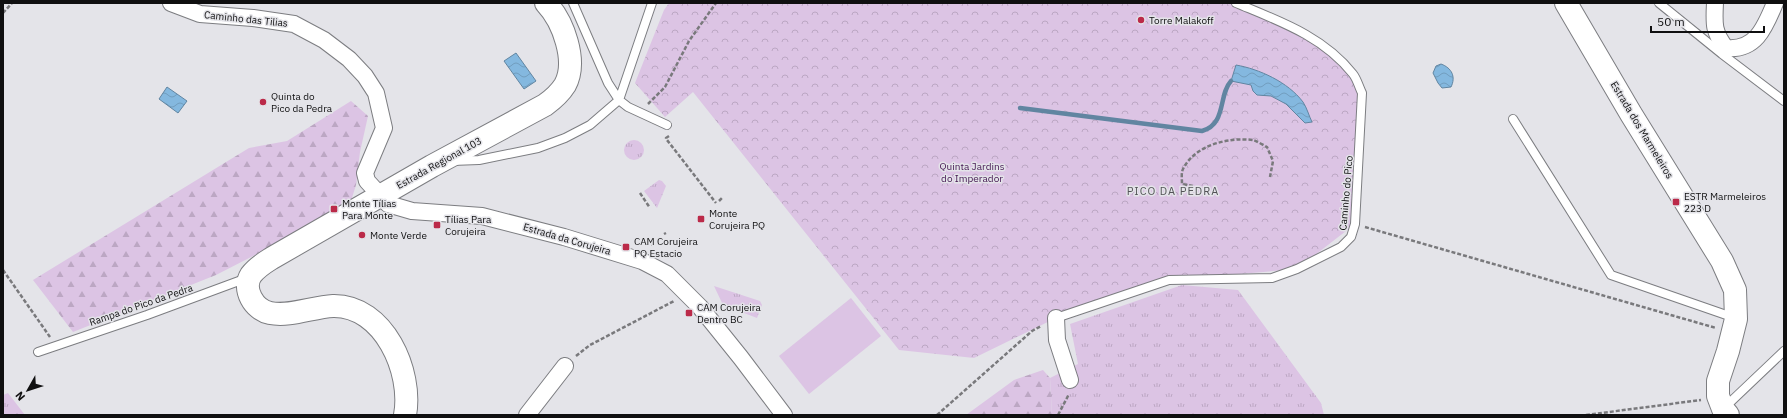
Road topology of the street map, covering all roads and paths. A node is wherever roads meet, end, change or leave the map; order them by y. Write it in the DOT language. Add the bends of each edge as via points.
graph roads {
  1 [pos="12,3"];
  2 [pos="171,3"];
  3 [pos="546,3"];
  4 [pos="573,3"];
  5 [pos="652,3"];
  6 [pos="716,3"];
  7 [pos="1236,3"];
  8 [pos="1566,3"];
  9 [pos="1659,3"];
  10 [pos="1714,3"];
  11 [pos="1775,3"];
  12 [pos="3,13"];
  13 [pos="1724,51"];
  14 [pos="619,100"];
  15 [pos="1784,101"];
  16 [pos="640,112"];
  17 [pos="1513,119"];
  18 [pos="667,125"];
  19 [pos="674,131"];
  20 [pos="444,160"];
  21 [pos="1270,177"];
  22 [pos="1193,186"];
  23 [pos="640,193"];
  24 [pos="380,196"];
  25 [pos="723,197"];
  26 [pos="650,208"];
  27 [pos="1355,224"];
  28 [pos="3,270"];
  29 [pos="250,276"];
  30 [pos="686,295"];
  31 [pos="1056,318"];
  32 [pos="1734,326"];
  33 [pos="56,346"];
  34 [pos="38,352"];
  35 [pos="1783,354"];
  36 [pos="565,366"];
  37 [pos="1070,380"];
  38 [pos="1722,409"];
  39 [pos="405,415"];
  40 [pos="527,415"];
  41 [pos="784,415"];
  42 [pos="937,415"];
  43 [pos="1058,415"];
  44 [pos="1586,415"];
  1 -- 12 [label="path"];
  2 -- 24 [label="street, Caminho das Tilias" via="200,14 294,24 324,40 349,59 376,93 381,110 384,128 365,173 367,181"];
  3 -- 20 [label="main road, Estrada Regional 103" via="556,16 566,37 569,62 565,85 545,105"];
  4 -- 14 [label="lane" via="608,83"];
  5 -- 14 [label="lane"];
  6 -- 16 [label="path" via="689,41 665,87"];
  7 -- 27 [label="lane, Caminho do Pico" via="1303,31 1354,75 1362,94"];
  8 -- 32 [label="main road, Estrada dos Marmeleiros" via="1722,261 1735,290"];
  9 -- 13 [label="lane"];
  10 -- 13 [label="street" via="1714,26"];
  11 -- 13 [label="street" via="1765,26 1755,39 1746,46"];
  13 -- 15 [label="lane"];
  14 -- 16 [label="lane"];
  14 -- 20 [label="lane" via="590,125 545,145 479,160"];
  16 -- 18 [label="lane"];
  17 -- 32 [label="lane" via="1612,275"];
  19 -- 25 [label="path" via="666,138 667,140 717,202"];
  20 -- 24 [label="main road, Estrada Regional 103"];
  21 -- 22 [label="path" via="1272,161 1267,147 1254,140 1238,140 1211,144 1193,154 1182,170 1182,184"];
  23 -- 26 [label="path"];
  24 -- 29 [label="main road, Estrada Regional 103" via="262,264"];
  24 -- 30 [label="street, Estrada da Corujeira" via="388,204 412,211 482,216 642,261 667,274"];
  27 -- 31 [label="lane, Caminho do Pico" via="1351,238 1341,247 1297,269 1272,278 1169,280"];
  27 -- 32 [label="path"];
  28 -- 33 [label="path"];
  29 -- 33 [label="lane, Rampa do Pico da Pedra"];
  29 -- 39 [label="main road" via="251,298 261,310 279,314 334,306 362,315 379,328 404,374"];
  30 -- 36 [label="path" via="590,345"];
  30 -- 41 [label="street, Estrada da Corujeira" via="700,307 737,352"];
  31 -- 37 [label="street" via="1058,340"];
  31 -- 42 [label="path" via="1032,330"];
  32 -- 38 [label="main road, Estrada dos Marmeleiros" via="1718,381"];
  33 -- 34 [label="lane, Rampa do Pico da Pedra"];
  35 -- 38 [label="lane"];
  36 -- 40 [label="street"];
  37 -- 43 [label="path" via="1070,392"];
  38 -- 44 [label="path" via="1672,402"];
}
